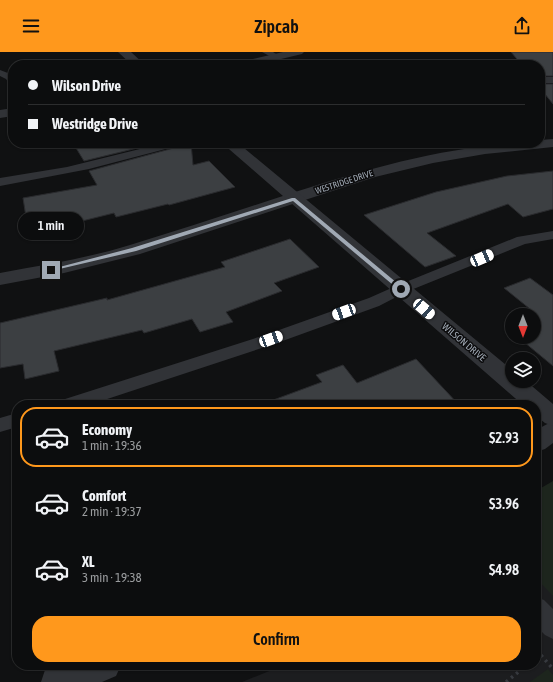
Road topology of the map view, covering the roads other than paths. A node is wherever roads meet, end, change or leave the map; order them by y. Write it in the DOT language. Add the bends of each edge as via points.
graph roads {
  1 [pos="124,52"];
  2 [pos="298,52"];
  3 [pos="272,54"];
  4 [pos="133,60"];
  5 [pos="255,60"];
  6 [pos="160,148"];
  7 [pos="235,148"];
  8 [pos="504,148"];
  9 [pos="0,182"];
  10 [pos="294,199"];
  11 [pos="553,236"];
  12 [pos="0,279"];
  13 [pos="401,289"];
  14 [pos="83,400"];
  15 [pos="533,400"];
  16 [pos="541,407"];
  17 [pos="553,417"];
  18 [pos="12,421"];
  19 [pos="0,425"];
  20 [pos="553,431"];
  21 [pos="541,439"];
  22 [pos="541,614"];
  23 [pos="553,628"];
  24 [pos="91,670"];
  25 [pos="57,682"];
  1 -- 4 [label="street"];
  2 -- 3 [label="street"];
  3 -- 5 [label="street"];
  6 -- 9 [label="lane" via="32,178"];
  7 -- 10 [label="street, WILSON DRIVE"];
  8 -- 10 [label="street, WESTRIDGE DRIVE" via="433,159 371,173"];
  10 -- 12 [label="street, WESTRIDGE DRIVE" via="134,250"];
  10 -- 13 [label="street, WILSON DRIVE"];
  11 -- 13 [label="lane" via="522,240"];
  13 -- 14 [label="lane" via="374,302 271,339"];
  13 -- 15 [label="street, WILSON DRIVE"];
  16 -- 17 [label="street, WILSON DRIVE"];
  18 -- 19 [label="lane"];
  20 -- 21 [label="street"];
  22 -- 23 [label="lane"];
  24 -- 25 [label="street"];
}
